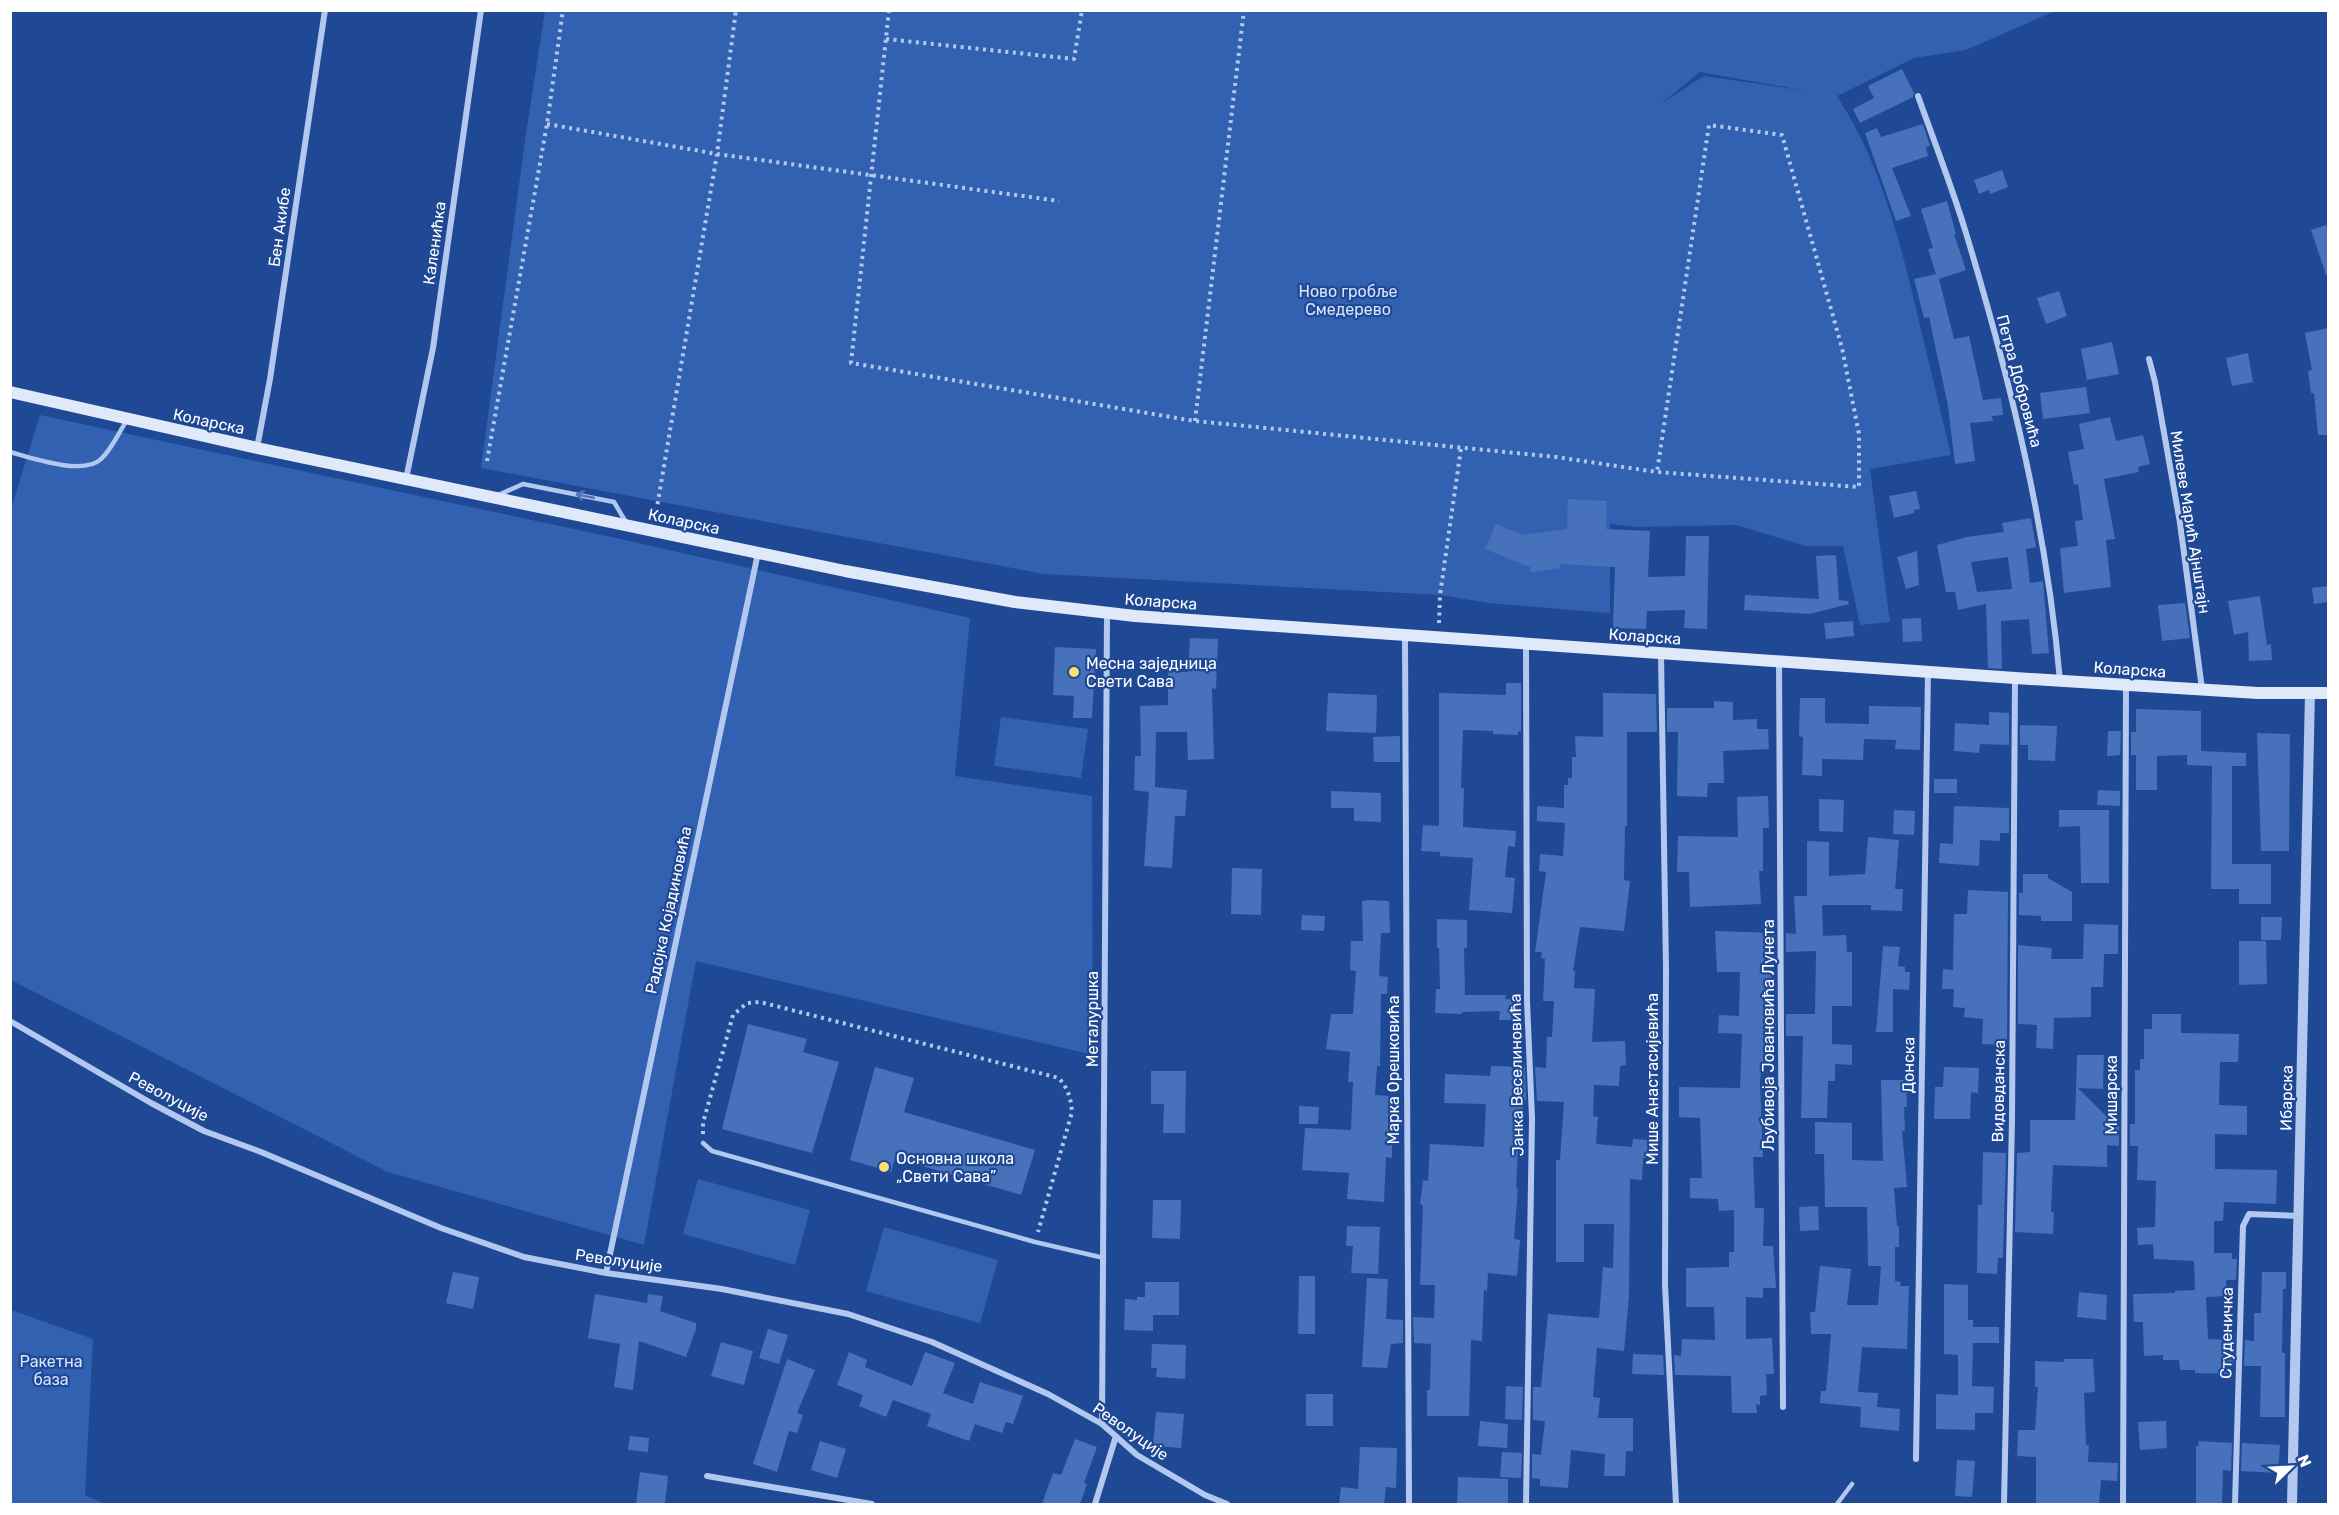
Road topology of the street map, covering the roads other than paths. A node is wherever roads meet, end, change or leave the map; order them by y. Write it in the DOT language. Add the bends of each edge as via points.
graph roads {
  1 [pos="325,10"];
  2 [pos="481,10"];
  3 [pos="1918,96"];
  4 [pos="2149,359"];
  5 [pos="10,392"];
  6 [pos="127,420"];
  7 [pos="257,448"];
  8 [pos="10,452"];
  9 [pos="406,479"];
  10 [pos="495,496"];
  11 [pos="628,526"];
  12 [pos="758,553"];
  13 [pos="1107,614"];
  14 [pos="1405,636"];
  15 [pos="1526,645"];
  16 [pos="1661,654"];
  17 [pos="1779,663"];
  18 [pos="1928,672"];
  19 [pos="2015,678"];
  20 [pos="2060,681"];
  21 [pos="2126,685"];
  22 [pos="2202,689"];
  23 [pos="2310,693"];
  24 [pos="2328,693"];
  25 [pos="10,1021"];
  26 [pos="703,1143"];
  27 [pos="2299,1216"];
  28 [pos="1104,1258"];
  29 [pos="606,1273"];
  30 [pos="1783,1407"];
  31 [pos="1102,1424"];
  32 [pos="1116,1436"];
  33 [pos="1916,1459"];
  34 [pos="707,1476"];
  35 [pos="1852,1484"];
  36 [pos="1205,1495"];
  37 [pos="872,1504"];
  38 [pos="1095,1504"];
  39 [pos="1202,1504"];
  40 [pos="1227,1504"];
  41 [pos="1409,1504"];
  42 [pos="1526,1504"];
  43 [pos="1676,1504"];
  44 [pos="1837,1504"];
  45 [pos="2004,1504"];
  46 [pos="2123,1504"];
  47 [pos="2235,1504"];
  48 [pos="2292,1504"];
  1 -- 7 [label="street, Бен Акибе"];
  2 -- 9 [label="street, Каленићка" via="433,348"];
  3 -- 20 [label="street, Петра Добровића" via="1965,232 2022,439 2047,574"];
  4 -- 22 [label="street, Милеве Марић Ајнштајн" via="2180,523"];
  5 -- 6 [label="main road, Коларска"];
  6 -- 7 [label="main road, Коларска"];
  6 -- 8 [label="lane" via="101,459 92,465 78,467"];
  7 -- 9 [label="main road, Коларска"];
  9 -- 10 [label="main road, Коларска"];
  10 -- 11 [label="main road, Коларска"];
  11 -- 10 [label="lane, one-way" via="614,501 523,484"];
  11 -- 12 [label="main road, Коларска"];
  12 -- 13 [label="main road, Коларска" via="943,591"];
  12 -- 29 [label="street, Радојка Којадиновића"];
  13 -- 14 [label="main road, Коларска"];
  13 -- 28 [label="street, Металуршка"];
  14 -- 15 [label="main road, Коларска"];
  14 -- 41 [label="street, Марка Орешковића"];
  15 -- 16 [label="main road, Коларска"];
  15 -- 42 [label="street, Јанка Веселиновића" via="1527,1001 1532,1118"];
  16 -- 17 [label="main road, Коларска"];
  16 -- 43 [label="street, Мише Анастасијевића" via="1666,968 1665,1285"];
  17 -- 18 [label="main road, Коларска"];
  17 -- 30 [label="street, Љубивоја Јовановића Лунета"];
  18 -- 19 [label="main road, Коларска"];
  18 -- 33 [label="street, Донска"];
  19 -- 20 [label="main road, Коларска"];
  19 -- 45 [label="street, Видовданска"];
  20 -- 21 [label="main road, Коларска"];
  21 -- 22 [label="main road, Коларска"];
  21 -- 46 [label="street, Мишарска"];
  22 -- 23 [label="main road, Коларска"];
  23 -- 24 [label="main road, Коларска"];
  23 -- 27 [label="street, Ибарска"];
  25 -- 29 [label="street, Револуције" via="204,1131 441,1228 524,1257"];
  26 -- 28 [label="lane" via="712,1151"];
  27 -- 47 [label="street, Студеничка" via="2249,1214 2243,1226"];
  27 -- 48 [label="street, Ибарска"];
  28 -- 31 [label="street, Металуршка"];
  29 -- 31 [label="street, Револуције" via="722,1289 848,1314 973,1359"];
  31 -- 32 [label="street, Револуције"];
  32 -- 36 [label="street, Револуције" via="1137,1455"];
  32 -- 38 [label="street"];
  34 -- 37 [label="street"];
  35 -- 44 [label="lane"];
  36 -- 39 [label="street"];
  36 -- 40 [label="street, Револуције"];
}
